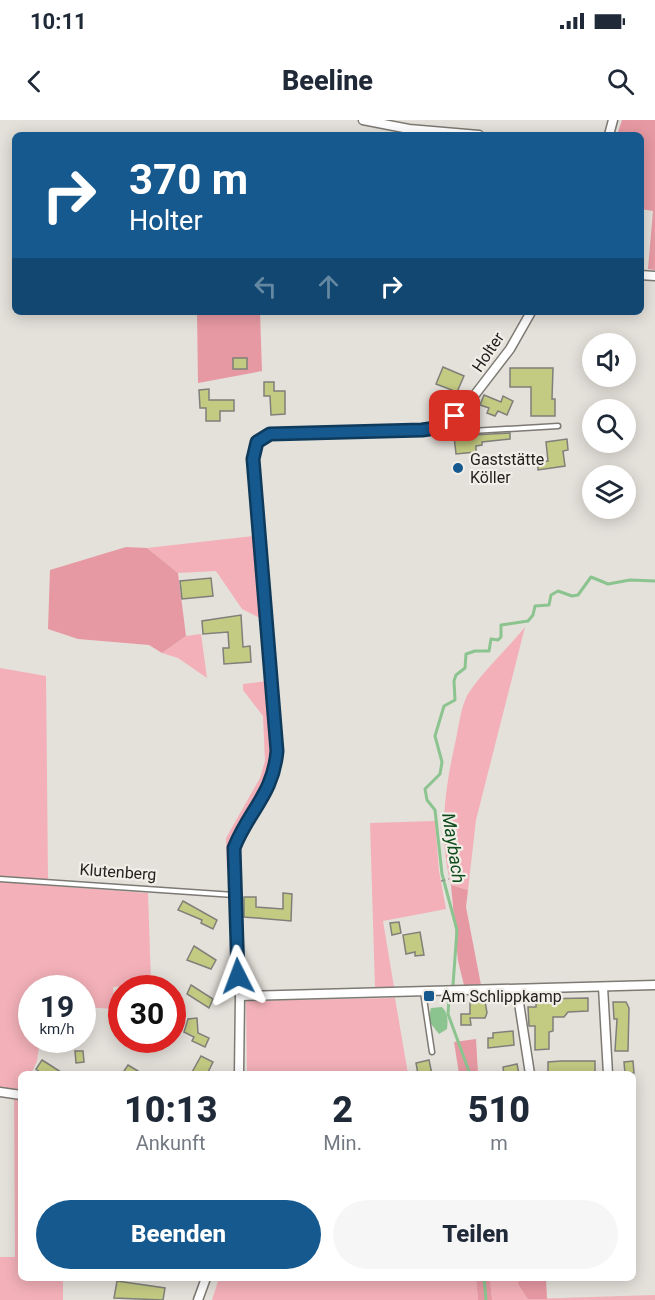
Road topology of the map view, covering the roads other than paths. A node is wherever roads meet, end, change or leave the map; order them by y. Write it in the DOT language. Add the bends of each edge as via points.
graph roads {
  1 [pos="363,120"];
  2 [pos="444,132"];
  3 [pos="529,315"];
  4 [pos="558,426"];
  5 [pos="443,427"];
  6 [pos="0,879"];
  7 [pos="234,895"];
  8 [pos="655,985"];
  9 [pos="603,987"];
  10 [pos="516,990"];
  11 [pos="423,992"];
  12 [pos="240,996"];
  13 [pos="432,1052"];
  14 [pos="239,1071"];
  15 [pos="530,1071"];
  16 [pos="608,1071"];
  17 [pos="0,1092"];
  18 [pos="18,1095"];
  19 [pos="205,1281"];
  20 [pos="198,1300"];
  1 -- 2 [label="street"];
  3 -- 5 [label="street, Holter" via="481,389"];
  4 -- 5 [label="lane" via="454,432"];
  5 -- 7 [label="street" via="270,434 257,442 253,459 277,751 270,785 234,848"];
  6 -- 7 [label="lane, Klutenberg"];
  7 -- 12 [label="street"];
  8 -- 9 [label="street"];
  9 -- 10 [label="street"];
  9 -- 16 [label="street"];
  10 -- 11 [label="street"];
  10 -- 15 [label="street"];
  11 -- 12 [label="street"];
  11 -- 13 [label="lane"];
  12 -- 14 [label="street"];
  17 -- 18 [label="street"];
  19 -- 20 [label="street"];
}
